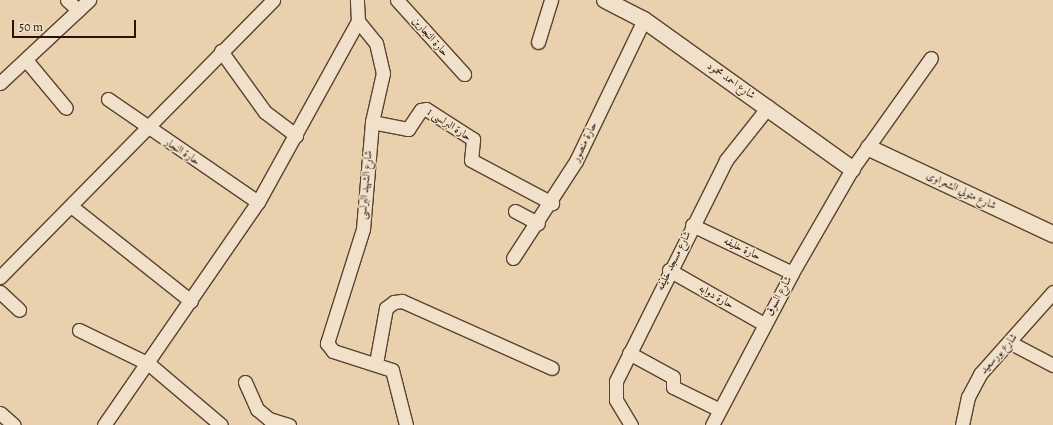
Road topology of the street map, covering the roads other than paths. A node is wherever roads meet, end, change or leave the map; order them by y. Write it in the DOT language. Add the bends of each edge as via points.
graph roads {
  1 [pos="67,0"];
  2 [pos="89,0"];
  3 [pos="273,0"];
  4 [pos="357,0"];
  5 [pos="397,0"];
  6 [pos="551,0"];
  7 [pos="605,0"];
  8 [pos="78,10"];
  9 [pos="644,20"];
  10 [pos="358,21"];
  11 [pos="538,42"];
  12 [pos="221,51"];
  13 [pos="931,58"];
  14 [pos="26,60"];
  15 [pos="464,74"];
  16 [pos="0,83"];
  17 [pos="108,99"];
  18 [pos="768,107"];
  19 [pos="66,108"];
  20 [pos="372,122"];
  21 [pos="146,128"];
  22 [pos="296,135"];
  23 [pos="869,148"];
  24 [pos="852,169"];
  25 [pos="258,202"];
  26 [pos="552,203"];
  27 [pos="71,206"];
  28 [pos="515,211"];
  29 [pos="538,223"];
  30 [pos="692,225"];
  31 [pos="1053,234"];
  32 [pos="513,258"];
  33 [pos="669,270"];
  34 [pos="792,272"];
  35 [pos="0,277"];
  36 [pos="0,292"];
  37 [pos="1053,292"];
  38 [pos="191,301"];
  39 [pos="19,310"];
  40 [pos="764,324"];
  41 [pos="79,330"];
  42 [pos="1009,342"];
  43 [pos="629,353"];
  44 [pos="149,364"];
  45 [pos="382,364"];
  46 [pos="1053,365"];
  47 [pos="552,368"];
  48 [pos="245,382"];
  49 [pos="720,410"];
  50 [pos="0,413"];
  51 [pos="14,425"];
  52 [pos="104,425"];
  53 [pos="221,425"];
  54 [pos="289,425"];
  55 [pos="406,425"];
  56 [pos="631,425"];
  57 [pos="712,425"];
  58 [pos="962,425"];
  1 -- 8 [label="street"];
  2 -- 8 [label="street"];
  3 -- 12 [label="street"];
  4 -- 10 [label="street"];
  5 -- 15 [label="street, حارة النجارين"];
  6 -- 11 [label="street"];
  7 -- 9 [label="street, شارع احمد محمود"];
  8 -- 14 [label="street"];
  9 -- 18 [label="street, شارع احمد محمود"];
  9 -- 26 [label="street, حارة منصور"];
  10 -- 20 [label="street, شارع الشهيد البرلسى" via="376,43 381,58 383,73"];
  10 -- 22 [label="street"];
  12 -- 21 [label="street"];
  12 -- 22 [label="street" via="265,112"];
  13 -- 23 [label="street, شارع السوق"];
  14 -- 16 [label="street"];
  14 -- 19 [label="street"];
  17 -- 21 [label="street, حارة النجار"];
  18 -- 24 [label="street, شارع احمد محمود"];
  18 -- 30 [label="street, شارع مسجد خليفه" via="726,160"];
  20 -- 26 [label="street, حارة البرلسى 1" via="408,129 421,110 426,109 473,139 471,160"];
  20 -- 45 [label="street, شارع الشهيد البرلسى" via="362,229 328,337 333,351"];
  21 -- 25 [label="street, حارة النجار"];
  21 -- 27 [label="street"];
  22 -- 25 [label="street"];
  23 -- 24 [label="street, شارع السوق"];
  23 -- 31 [label="street, شارع متولي الشعراوى"];
  24 -- 34 [label="street, شارع السوق"];
  25 -- 38 [label="street"];
  26 -- 29 [label="street, حارة منصور"];
  27 -- 35 [label="street"];
  27 -- 38 [label="street"];
  28 -- 29 [label="street"];
  29 -- 32 [label="street, حارة منصور"];
  30 -- 33 [label="street, شارع مسجد خليفه"];
  30 -- 34 [label="street, حارة خليفه"];
  33 -- 40 [label="street, حارة دوابه"];
  33 -- 43 [label="street, شارع مسجد خليفه"];
  34 -- 40 [label="street, شارع السوق"];
  36 -- 39 [label="street"];
  37 -- 42 [label="street, شارع بورسعيد"];
  38 -- 44 [label="street"];
  40 -- 49 [label="street, شارع السوق"];
  41 -- 44 [label="street"];
  42 -- 46 [label="street"];
  42 -- 58 [label="street, شارع بورسعيد" via="980,374 968,397"];
  43 -- 49 [label="street" via="672,377 673,388"];
  43 -- 56 [label="street, شارع مسجد خليفه" via="614,394"];
  44 -- 52 [label="street"];
  44 -- 53 [label="street"];
  45 -- 47 [label="street" via="386,308 394,302 402,301"];
  45 -- 55 [label="street" via="395,376"];
  48 -- 54 [label="street" via="257,409 269,419"];
  49 -- 57 [label="street, شارع السوق"];
  50 -- 51 [label="street"];
}
